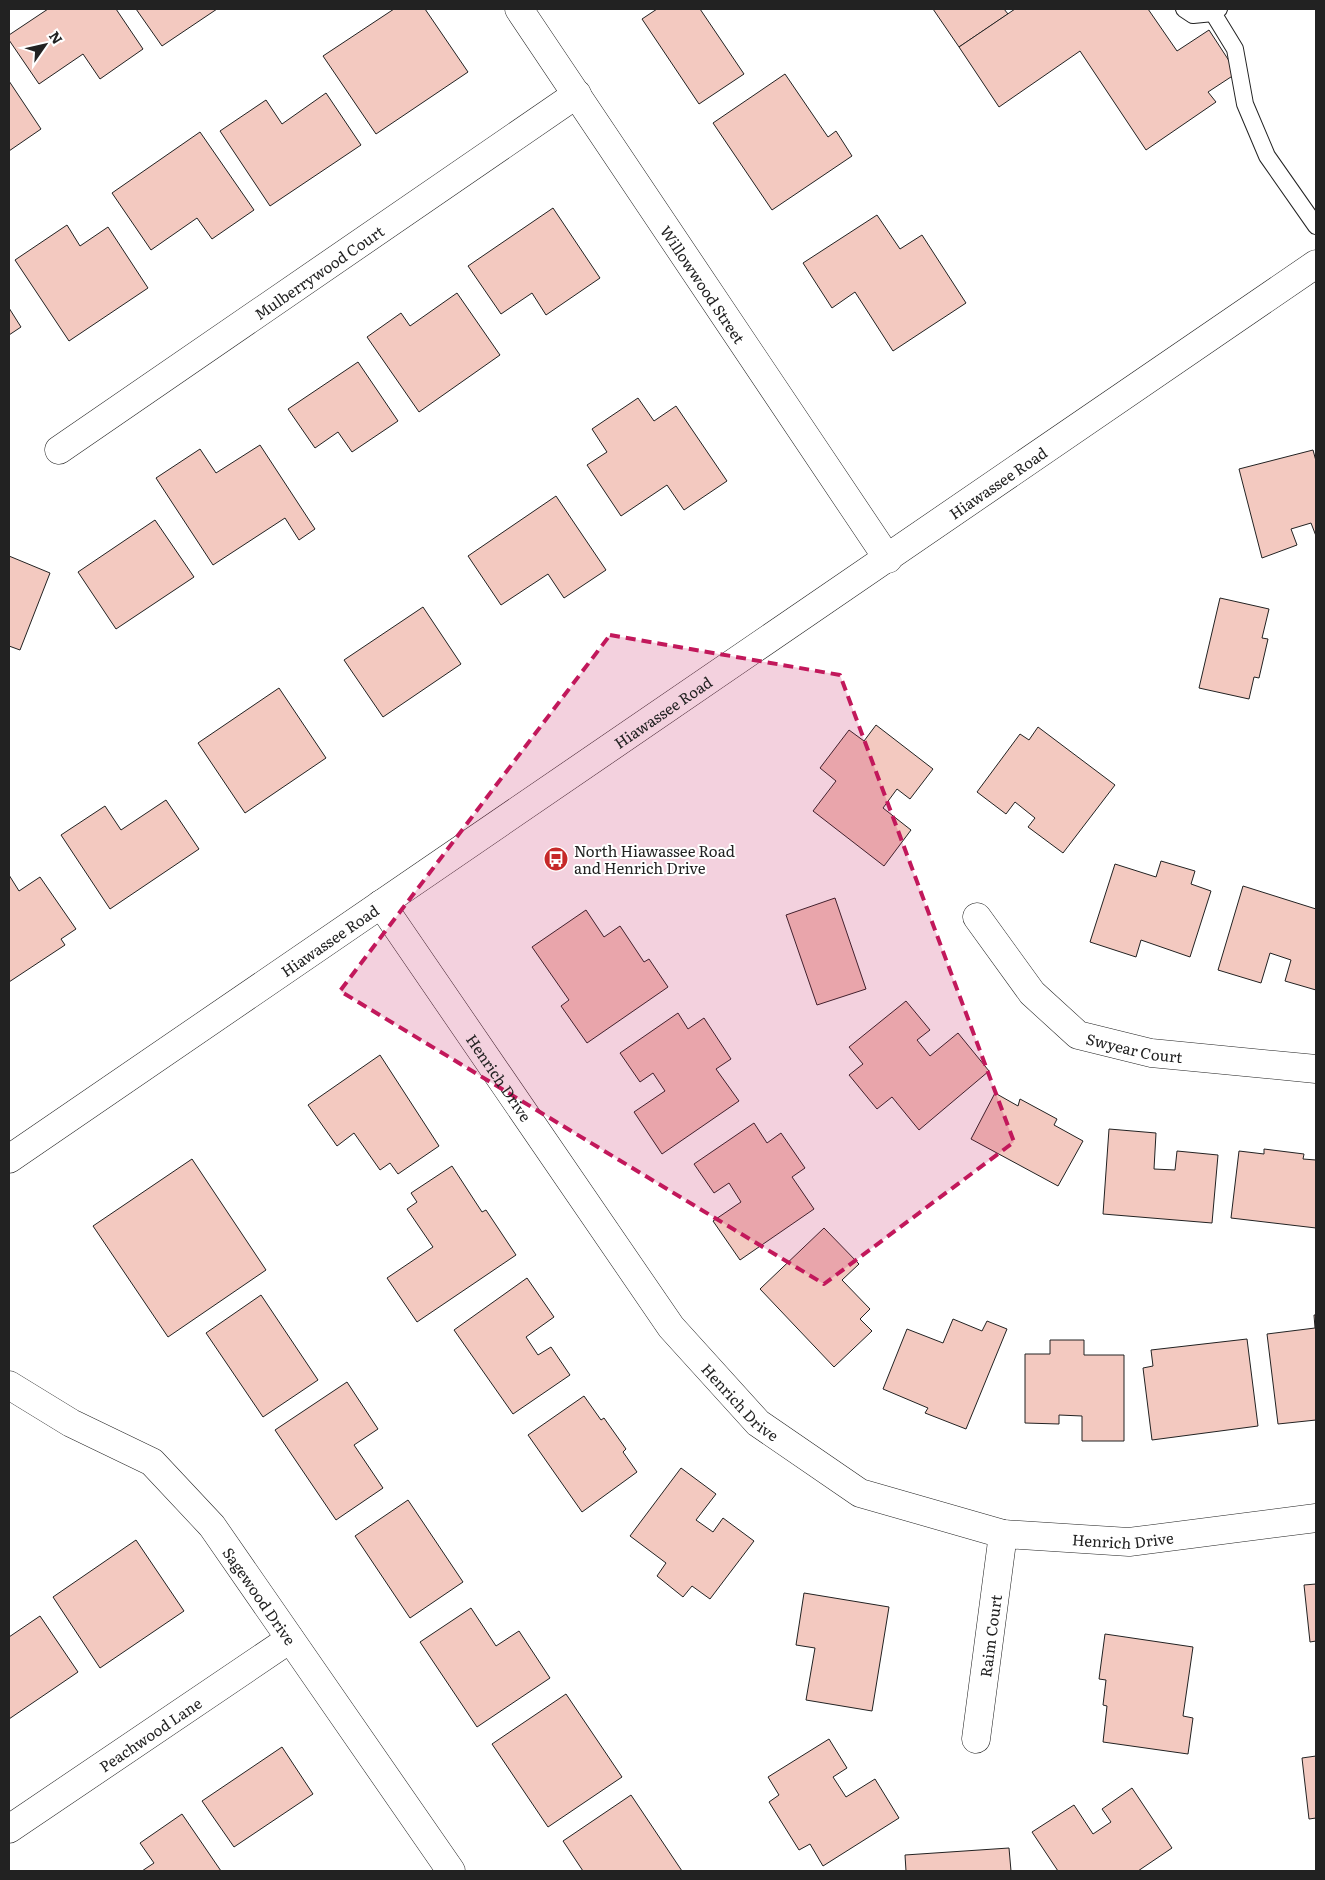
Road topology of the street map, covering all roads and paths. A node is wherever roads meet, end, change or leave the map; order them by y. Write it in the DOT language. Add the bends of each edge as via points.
graph roads {
  1 [pos="518,9"];
  2 [pos="1184,9"];
  3 [pos="1216,11"];
  4 [pos="577,94"];
  5 [pos="1316,226"];
  6 [pos="1316,264"];
  7 [pos="59,450"];
  8 [pos="888,559"];
  9 [pos="381,904"];
  10 [pos="977,917"];
  11 [pos="1316,1070"];
  12 [pos="9,1159"];
  13 [pos="9,1385"];
  14 [pos="1316,1518"];
  15 [pos="1002,1534"];
  16 [pos="290,1639"];
  17 [pos="976,1739"];
  18 [pos="9,1829"];
  19 [pos="451,1871"];
  1 -- 4 [label="street, Willowwood Street"];
  2 -- 3 [label="lane" via="1193,15"];
  3 -- 5 [label="lane" via="1235,49 1245,104 1267,156"];
  4 -- 7 [label="street, Mulberrywood Court"];
  4 -- 8 [label="street, Willowwood Street"];
  6 -- 8 [label="street, Hiawassee Road"];
  8 -- 9 [label="street, Hiawassee Road"];
  9 -- 12 [label="street, Hiawassee Road"];
  9 -- 15 [label="street, Henrich Drive" via="671,1327 758,1423 860,1493"];
  10 -- 11 [label="street, Swyear Court" via="1032,993 1078,1035 1151,1053"];
  13 -- 16 [label="street, Sagewood Drive" via="70,1423 152,1462 212,1526"];
  14 -- 15 [label="street, Henrich Drive" via="1129,1542"];
  15 -- 17 [label="street, Raim Court"];
  16 -- 18 [label="street, Peachwood Lane"];
  16 -- 19 [label="street, Sagewood Drive"];
}
